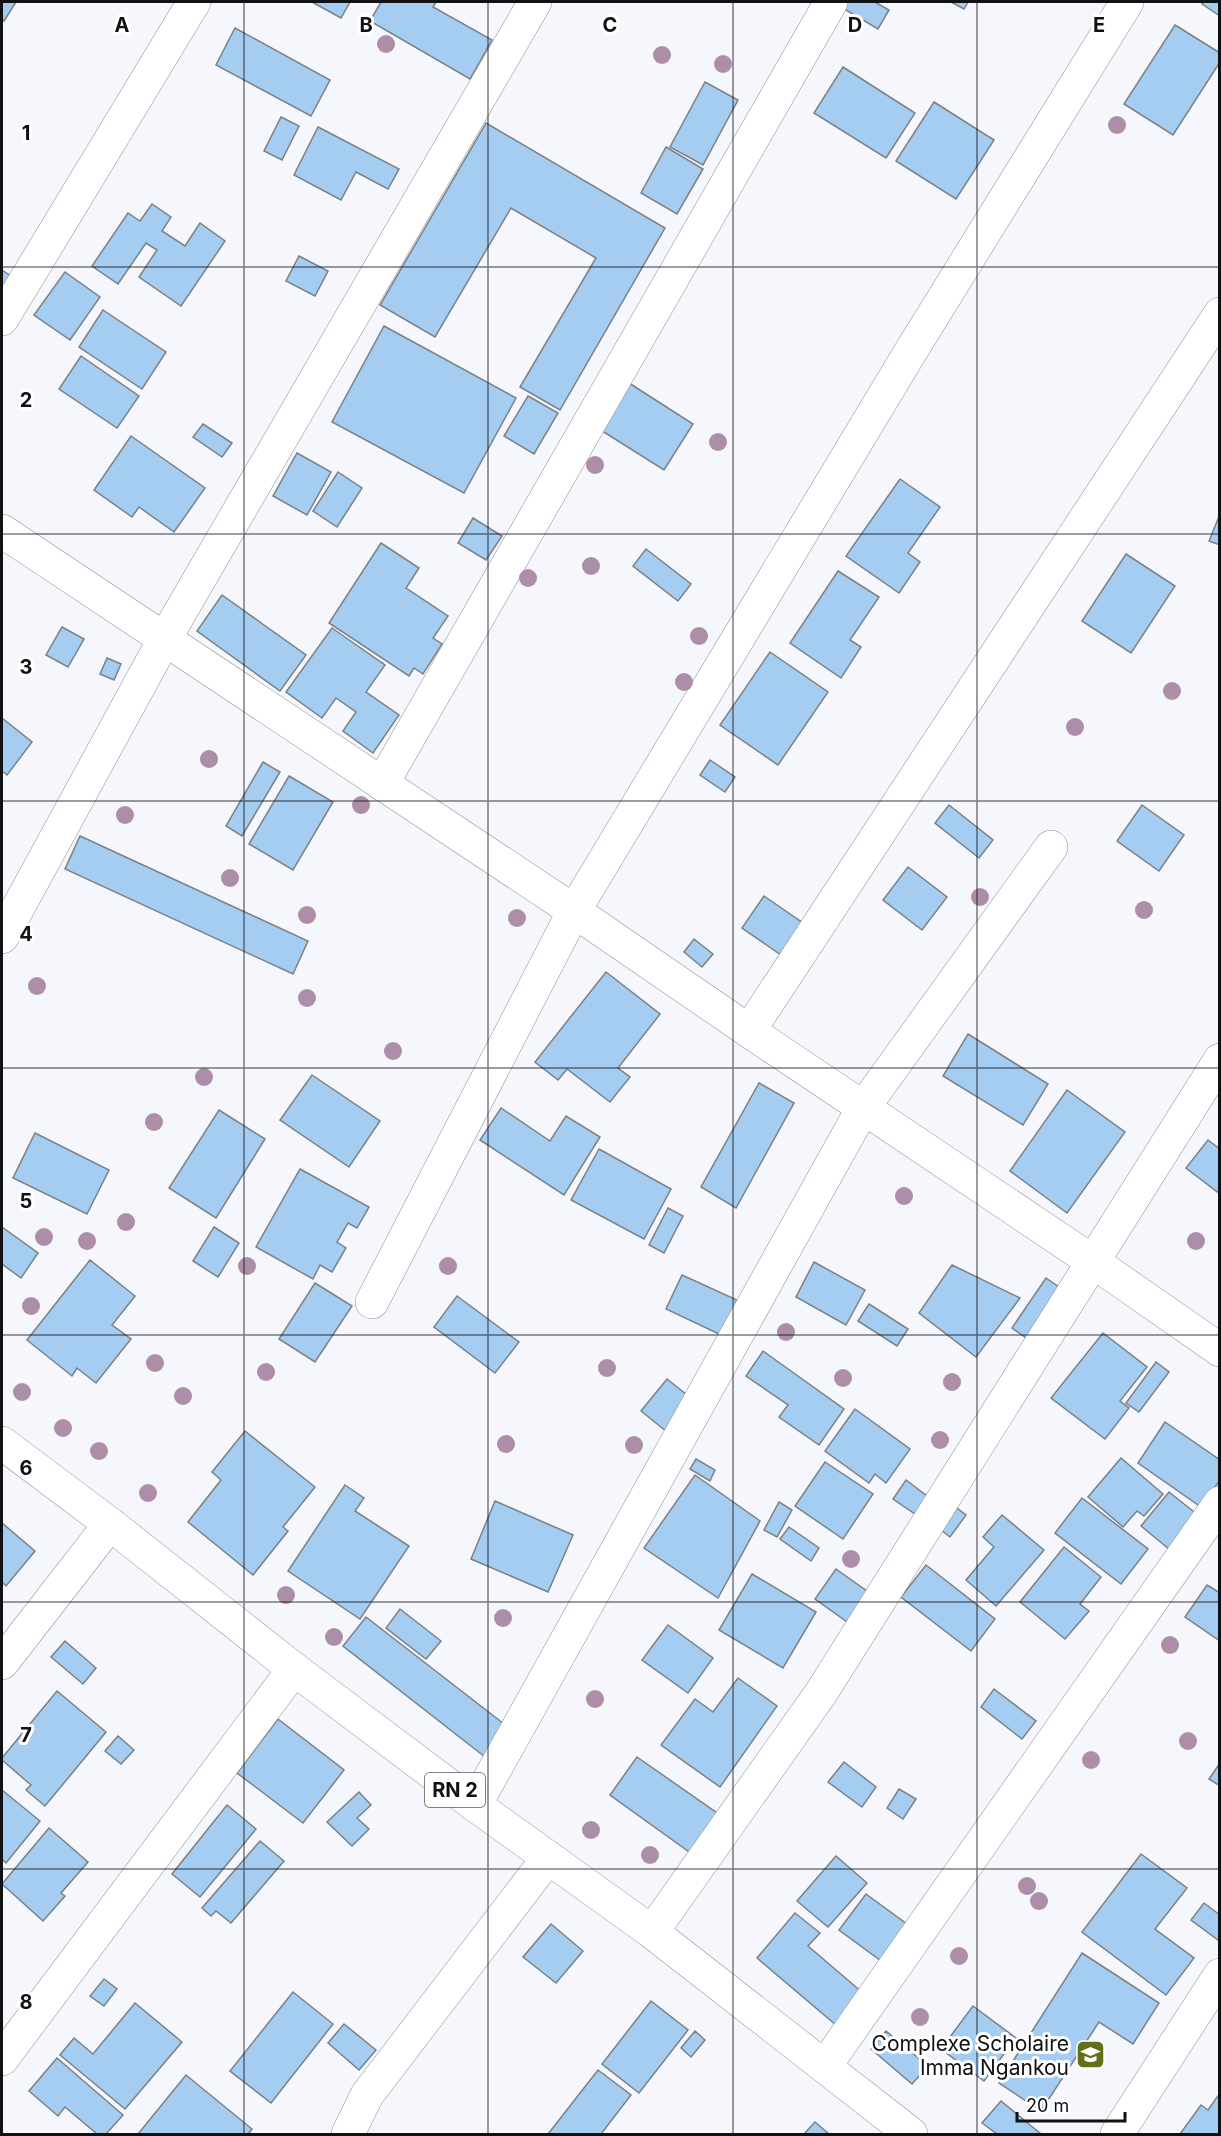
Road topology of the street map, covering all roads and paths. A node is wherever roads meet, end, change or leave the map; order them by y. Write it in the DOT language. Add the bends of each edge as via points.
graph roads {
  1 [pos="194,2"];
  2 [pos="535,2"];
  3 [pos="831,2"];
  4 [pos="1126,2"];
  5 [pos="1220,314"];
  6 [pos="2,319"];
  7 [pos="2,531"];
  8 [pos="164,640"];
  9 [pos="382,784"];
  10 [pos="1051,847"];
  11 [pos="574,911"];
  12 [pos="2,937"];
  13 [pos="749,1031"];
  14 [pos="1220,1060"];
  15 [pos="863,1108"];
  16 [pos="1092,1261"];
  17 [pos="372,1302"];
  18 [pos="1220,1350"];
  19 [pos="2,1443"];
  20 [pos="1220,1503"];
  21 [pos="110,1524"];
  22 [pos="2,1663"];
  23 [pos="294,1669"];
  24 [pos="475,1805"];
  25 [pos="548,1858"];
  26 [pos="652,1932"];
  27 [pos="1220,1975"];
  28 [pos="2,2059"];
  29 [pos="825,2066"];
  30 [pos="348,2134"];
  31 [pos="911,2134"];
  32 [pos="1117,2134"];
  1 -- 6 [label="main road"];
  2 -- 8 [label="main road"];
  3 -- 9 [label="main road"];
  4 -- 11 [label="main road"];
  5 -- 13 [label="main road"];
  7 -- 8 [label="main road"];
  8 -- 9 [label="main road"];
  8 -- 12 [label="main road"];
  9 -- 11 [label="main road"];
  10 -- 15 [label="main road"];
  11 -- 13 [label="main road"];
  11 -- 17 [label="main road"];
  13 -- 15 [label="main road"];
  14 -- 16 [label="main road"];
  15 -- 16 [label="main road"];
  15 -- 24 [label="main road"];
  16 -- 18 [label="main road"];
  16 -- 26 [label="main road" via="821,1693"];
  19 -- 21 [label="main road, RN 2"];
  20 -- 29 [label="main road"];
  21 -- 22 [label="main road"];
  21 -- 23 [label="main road, RN 2"];
  23 -- 24 [label="main road, RN 2"];
  23 -- 28 [label="main road"];
  24 -- 25 [label="main road, RN 2"];
  25 -- 26 [label="main road, RN 2"];
  25 -- 30 [label="main road" via="367,2095"];
  26 -- 29 [label="main road, RN 2"];
  27 -- 32 [label="main road"];
  29 -- 31 [label="main road, RN 2"];
}
